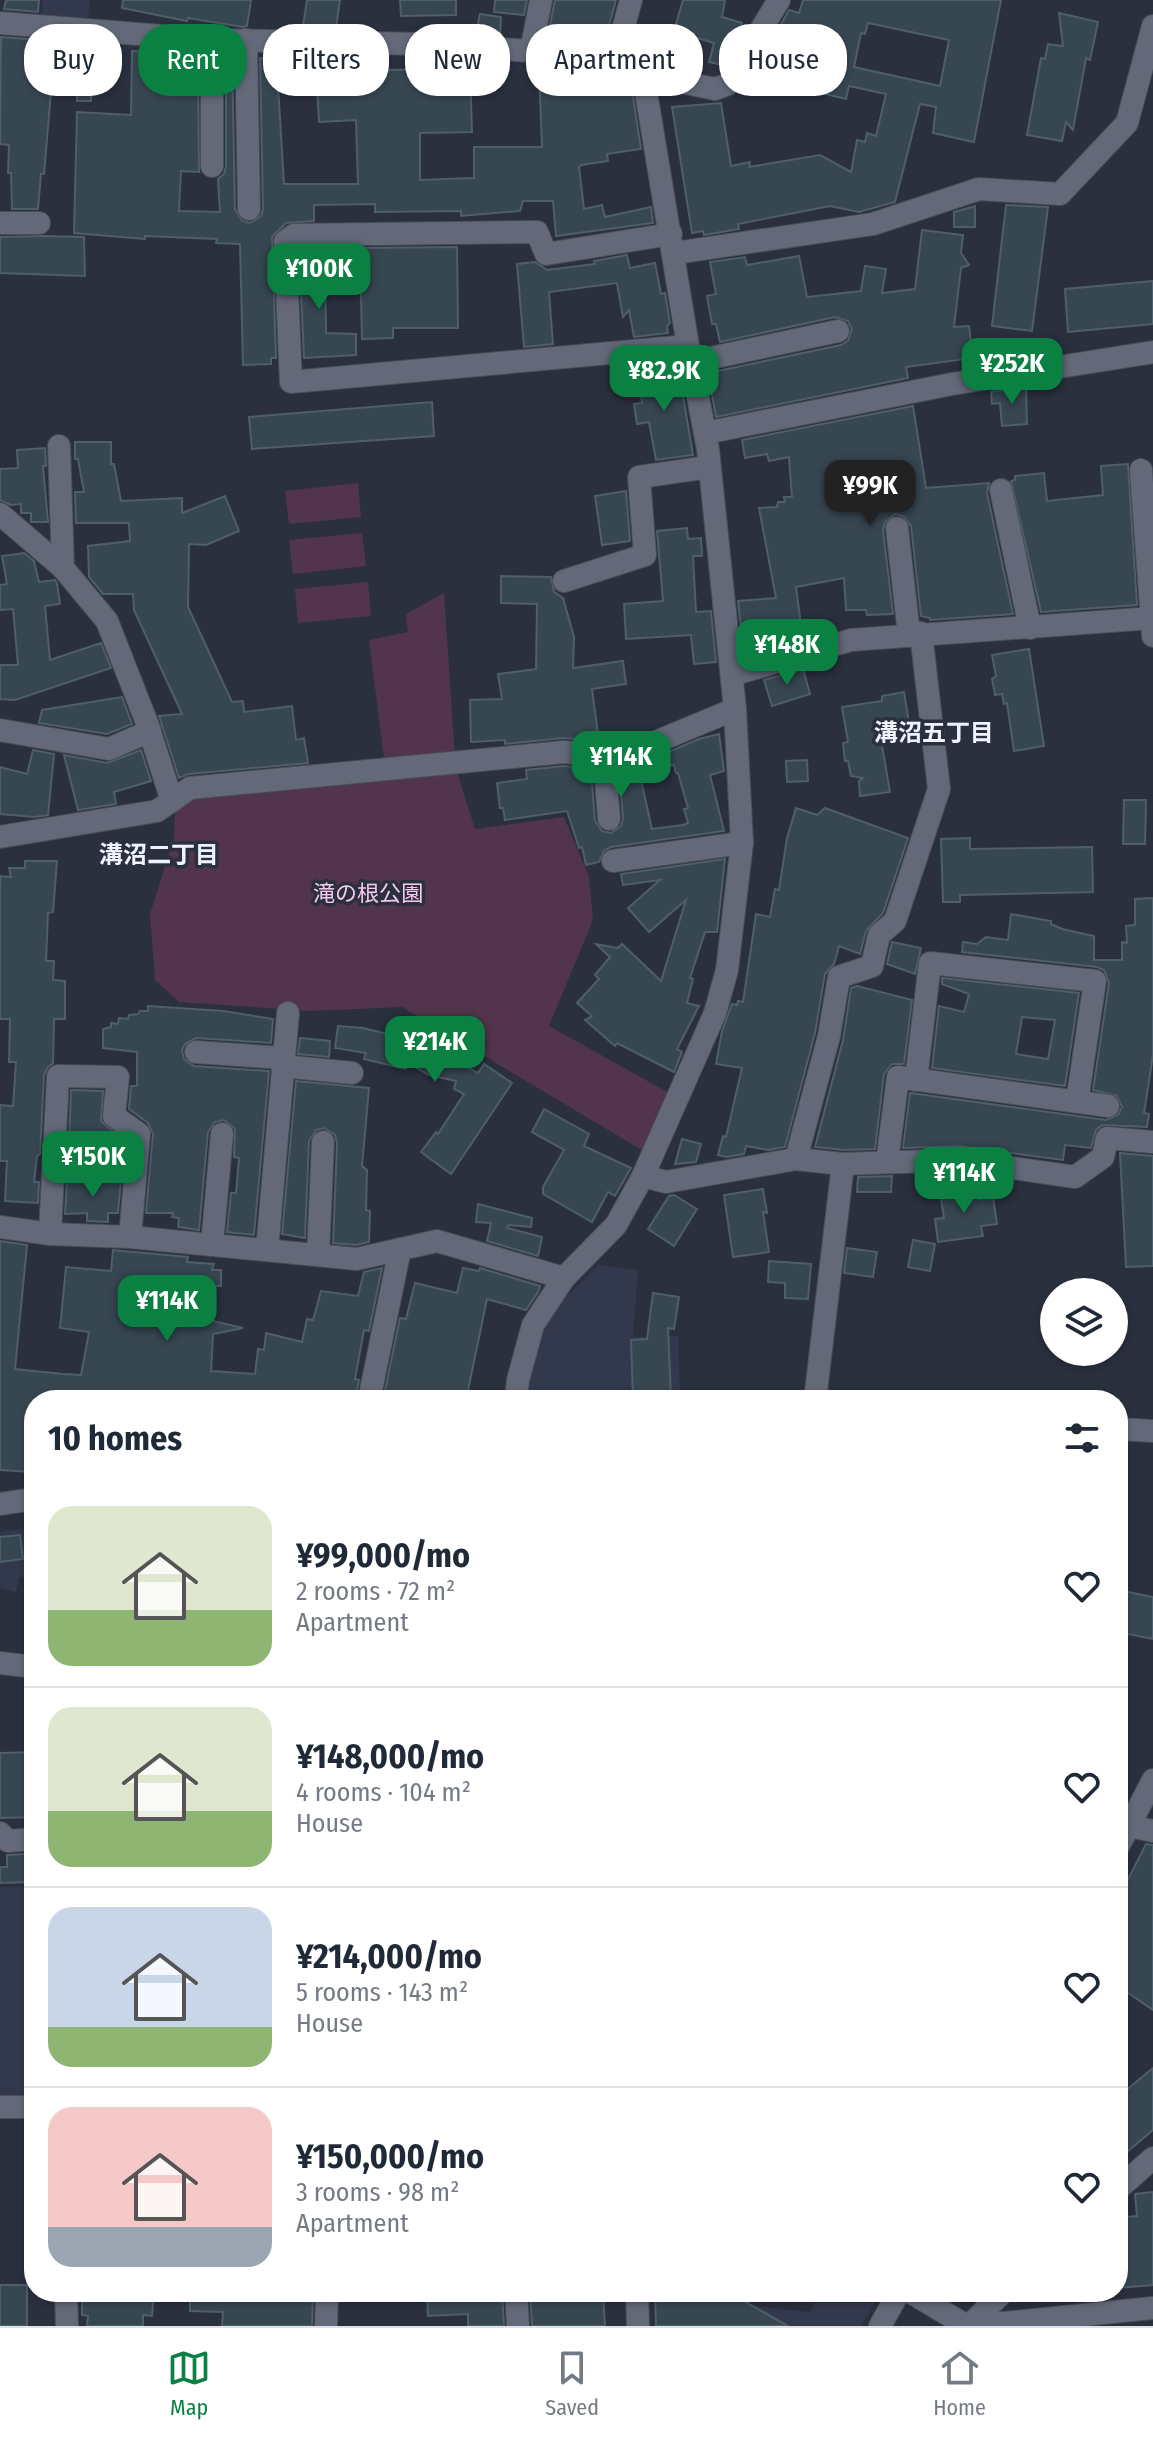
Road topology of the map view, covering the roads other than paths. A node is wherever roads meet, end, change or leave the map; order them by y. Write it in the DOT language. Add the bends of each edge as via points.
graph roads {
  1 [pos="541,0"];
  2 [pos="631,0"];
  3 [pos="779,0"];
  4 [pos="0,23"];
  5 [pos="536,24"];
  6 [pos="624,24"];
  7 [pos="1153,26"];
  8 [pos="138,34"];
  9 [pos="247,40"];
  10 [pos="526,51"];
  11 [pos="703,87"];
  12 [pos="212,96"];
  13 [pos="247,96"];
  14 [pos="647,96"];
  15 [pos="212,166"];
  16 [pos="249,209"];
  17 [pos="0,223"];
  18 [pos="39,223"];
  19 [pos="673,244"];
  20 [pos="838,331"];
  21 [pos="1153,352"];
  22 [pos="690,354"];
  23 [pos="705,433"];
  24 [pos="59,446"];
  25 [pos="709,467"];
  26 [pos="1141,470"];
  27 [pos="1001,490"];
  28 [pos="0,514"];
  29 [pos="897,528"];
  30 [pos="63,568"];
  31 [pos="564,581"];
  32 [pos="1153,618"];
  33 [pos="1030,628"];
  34 [pos="915,634"];
  35 [pos="1153,636"];
  36 [pos="732,675"];
  37 [pos="735,709"];
  38 [pos="0,730"];
  39 [pos="150,731"];
  40 [pos="604,756"];
  41 [pos="172,801"];
  42 [pos="609,819"];
  43 [pos="0,837"];
  44 [pos="742,843"];
  45 [pos="613,861"];
  46 [pos="288,1013"];
  47 [pos="196,1052"];
  48 [pos="282,1062"];
  49 [pos="352,1073"];
  50 [pos="916,1080"];
  51 [pos="1077,1102"];
  52 [pos="1108,1106"];
  53 [pos="222,1134"];
  54 [pos="323,1142"];
  55 [pos="1153,1142"];
  56 [pos="796,1159"];
  57 [pos="887,1162"];
  58 [pos="843,1164"];
  59 [pos="643,1176"];
  60 [pos="0,1227"];
  61 [pos="50,1234"];
  62 [pos="130,1237"];
  63 [pos="212,1245"];
  64 [pos="400,1249"];
  65 [pos="267,1250"];
  66 [pos="318,1255"];
  67 [pos="564,1278"];
  68 [pos="371,1390"];
  69 [pos="517,1390"];
  70 [pos="816,1390"];
  71 [pos="1128,1430"];
  72 [pos="1153,1431"];
  73 [pos="24,1500"];
  74 [pos="0,1504"];
  75 [pos="0,1663"];
  76 [pos="24,1666"];
  77 [pos="1153,1780"];
  78 [pos="1130,1826"];
  79 [pos="1128,1830"];
  80 [pos="1153,1831"];
  81 [pos="0,1833"];
  82 [pos="24,1840"];
  83 [pos="0,2107"];
  84 [pos="24,2107"];
  85 [pos="1152,2160"];
  86 [pos="1128,2180"];
  87 [pos="66,2302"];
  88 [pos="327,2302"];
  89 [pos="517,2302"];
  90 [pos="637,2302"];
  91 [pos="893,2302"];
  92 [pos="928,2302"];
  93 [pos="993,2302"];
  94 [pos="1153,2308"];
  95 [pos="67,2326"];
  96 [pos="326,2326"];
  97 [pos="518,2326"];
  98 [pos="638,2326"];
  99 [pos="880,2326"];
  100 [pos="970,2326"];
  1 -- 5 [label="street"];
  2 -- 6 [label="street"];
  3 -- 11 [label="street" via="728,84"];
  4 -- 8 [label="street"];
  7 -- 19 [label="street" via="1127,123 1060,194 979,189 873,224"];
  9 -- 10 [label="street"];
  12 -- 15 [label="street"];
  13 -- 16 [label="street"];
  14 -- 19 [label="street"];
  17 -- 18 [label="street"];
  19 -- 22 [label="street"];
  19 -- 22 [label="street" via="546,254 537,232 294,235 285,242 291,382"];
  20 -- 22 [label="street"];
  21 -- 23 [label="street" via="952,384"];
  22 -- 23 [label="street"];
  23 -- 25 [label="street"];
  24 -- 30 [label="street"];
  25 -- 31 [label="street" via="639,477 645,555"];
  25 -- 36 [label="street"];
  26 -- 32 [label="street"];
  27 -- 33 [label="street"];
  28 -- 30 [label="street"];
  29 -- 34 [label="street"];
  30 -- 39 [label="street" via="107,621"];
  32 -- 33 [label="street"];
  32 -- 35 [label="street"];
  33 -- 34 [label="street"];
  34 -- 36 [label="street" via="851,640"];
  34 -- 56 [label="street" via="939,789 895,921 879,935 872,966 839,977"];
  36 -- 37 [label="street"];
  37 -- 40 [label="street" via="646,746"];
  37 -- 44 [label="street"];
  38 -- 39 [label="street" via="109,749"];
  39 -- 41 [label="street"];
  40 -- 41 [label="street" via="564,752 190,788"];
  40 -- 42 [label="street"];
  41 -- 43 [label="street" via="157,811"];
  44 -- 45 [label="street"];
  44 -- 59 [label="street" via="727,970 715,1013"];
  46 -- 48 [label="street"];
  47 -- 48 [label="street"];
  48 -- 49 [label="street"];
  48 -- 65 [label="street"];
  50 -- 51 [label="street"];
  50 -- 51 [label="street" via="930,963 1095,981"];
  50 -- 57 [label="street" via="898,1077"];
  51 -- 52 [label="street"];
  53 -- 63 [label="street"];
  54 -- 66 [label="street"];
  55 -- 57 [label="street" via="1107,1138 1103,1157 1075,1177 957,1160"];
  56 -- 58 [label="street"];
  56 -- 59 [label="street" via="666,1182"];
  57 -- 58 [label="street"];
  58 -- 70 [label="street"];
  59 -- 67 [label="street" via="616,1225"];
  60 -- 61 [label="street"];
  61 -- 62 [label="street"];
  61 -- 62 [label="street" via="58,1076 118,1077 114,1116 139,1134"];
  62 -- 63 [label="street"];
  63 -- 65 [label="street"];
  64 -- 66 [label="street" via="357,1259"];
  64 -- 67 [label="street" via="437,1241"];
  64 -- 68 [label="street"];
  65 -- 66 [label="street"];
  67 -- 69 [label="street" via="533,1325"];
  71 -- 72 [label="street"];
  73 -- 74 [label="street"];
  75 -- 76 [label="street"];
  77 -- 78 [label="street"];
  78 -- 79 [label="street"];
  78 -- 80 [label="street"];
  81 -- 82 [label="street" via="8,1841"];
  83 -- 84 [label="street"];
  85 -- 86 [label="street"];
  87 -- 95 [label="street"];
  88 -- 96 [label="street"];
  89 -- 97 [label="street"];
  90 -- 98 [label="street"];
  91 -- 99 [label="street"];
  92 -- 100 [label="street"];
  93 -- 100 [label="street"];
  94 -- 100 [label="street"];
}
